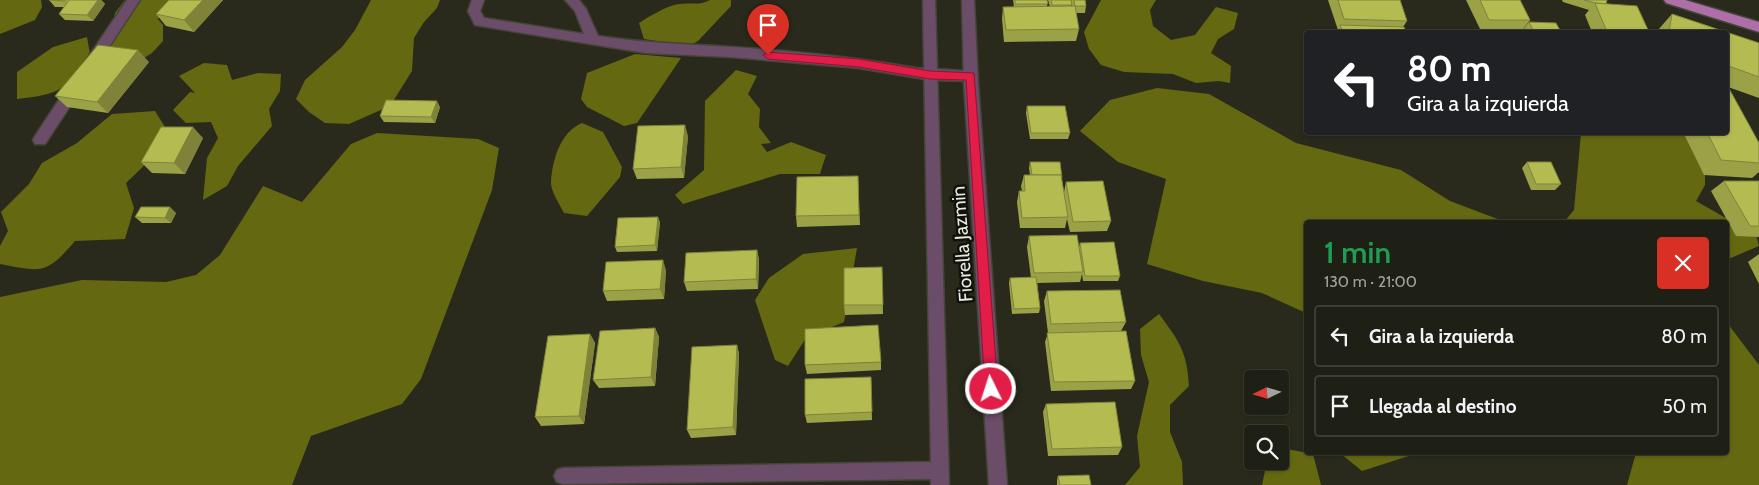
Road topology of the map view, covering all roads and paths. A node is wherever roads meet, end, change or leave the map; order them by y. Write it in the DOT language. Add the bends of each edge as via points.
graph roads {
  1 [pos="134,0"];
  2 [pos="478,0"];
  3 [pos="571,0"];
  4 [pos="929,0"];
  5 [pos="968,0"];
  6 [pos="1670,0"];
  7 [pos="1759,27"];
  8 [pos="594,41"];
  9 [pos="930,75"];
  10 [pos="971,76"];
  11 [pos="40,140"];
  12 [pos="563,476"];
  13 [pos="940,478"];
  14 [pos="998,485"];
  1 -- 11 [label="street"];
  2 -- 8 [label="street" via="474,10 480,22"];
  3 -- 8 [label="street" via="580,9"];
  4 -- 9 [label="street, Fiorella Jazmin"];
  5 -- 10 [label="street, Fiorella Jazmin"];
  6 -- 7 [label="main road"];
  8 -- 9 [label="street" via="646,48 859,63"];
  9 -- 10 [label="street"];
  9 -- 13 [label="street, Fiorella Jazmin"];
  10 -- 14 [label="street, Fiorella Jazmin"];
  12 -- 13 [label="street"];
}
